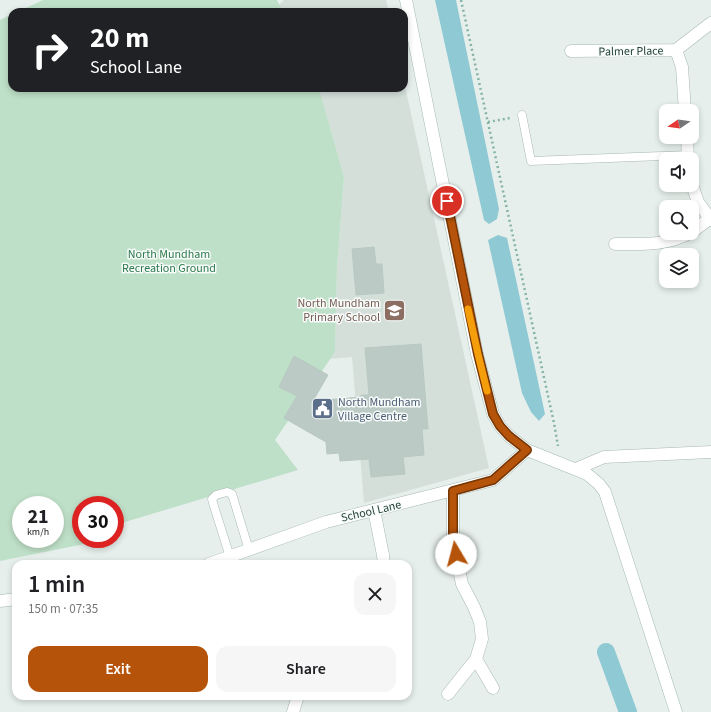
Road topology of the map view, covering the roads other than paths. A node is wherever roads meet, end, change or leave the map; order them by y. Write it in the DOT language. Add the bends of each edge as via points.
graph roads {
  1 [pos="408,10"];
  2 [pos="711,23"];
  3 [pos="676,50"];
  4 [pos="571,51"];
  5 [pos="685,104"];
  6 [pos="522,115"];
  7 [pos="659,158"];
  8 [pos="694,192"];
  9 [pos="710,220"];
  10 [pos="699,227"];
  11 [pos="676,240"];
  12 [pos="615,244"];
  13 [pos="527,450"];
  14 [pos="711,452"];
  15 [pos="576,468"];
  16 [pos="453,491"];
  17 [pos="374,510"];
  18 [pos="249,550"];
  19 [pos="230,557"];
  20 [pos="221,560"];
  21 [pos="384,560"];
  22 [pos="12,600"];
  23 [pos="0,601"];
  24 [pos="476,659"];
  25 [pos="493,688"];
  26 [pos="448,694"];
  27 [pos="297,700"];
  28 [pos="293,712"];
  29 [pos="676,712"];
  1 -- 13 [label="street" via="478,354 493,414 509,436"];
  2 -- 3 [label="street"];
  3 -- 4 [label="street, Palmer Place"];
  3 -- 5 [label="street, Palmer Place" via="682,67"];
  6 -- 7 [label="lane" via="531,161"];
  8 -- 9 [label="street"];
  9 -- 10 [label="street"];
  11 -- 12 [label="street" via="665,243"];
  13 -- 15 [label="street"];
  13 -- 16 [label="street, School Lane" via="493,480"];
  14 -- 15 [label="street" via="604,457"];
  15 -- 29 [label="street" via="599,484 604,492"];
  16 -- 17 [label="street, School Lane"];
  16 -- 24 [label="street" via="453,540 462,584 480,622 482,639"];
  17 -- 18 [label="street, School Lane" via="326,522"];
  17 -- 21 [label="street"];
  18 -- 19 [label="street, School Lane"];
  18 -- 19 [label="lane" via="232,494 219,494 212,499"];
  19 -- 20 [label="street, School Lane"];
  22 -- 23 [label="street"];
  24 -- 25 [label="street"];
  24 -- 26 [label="street"];
  27 -- 28 [label="street"];
}
